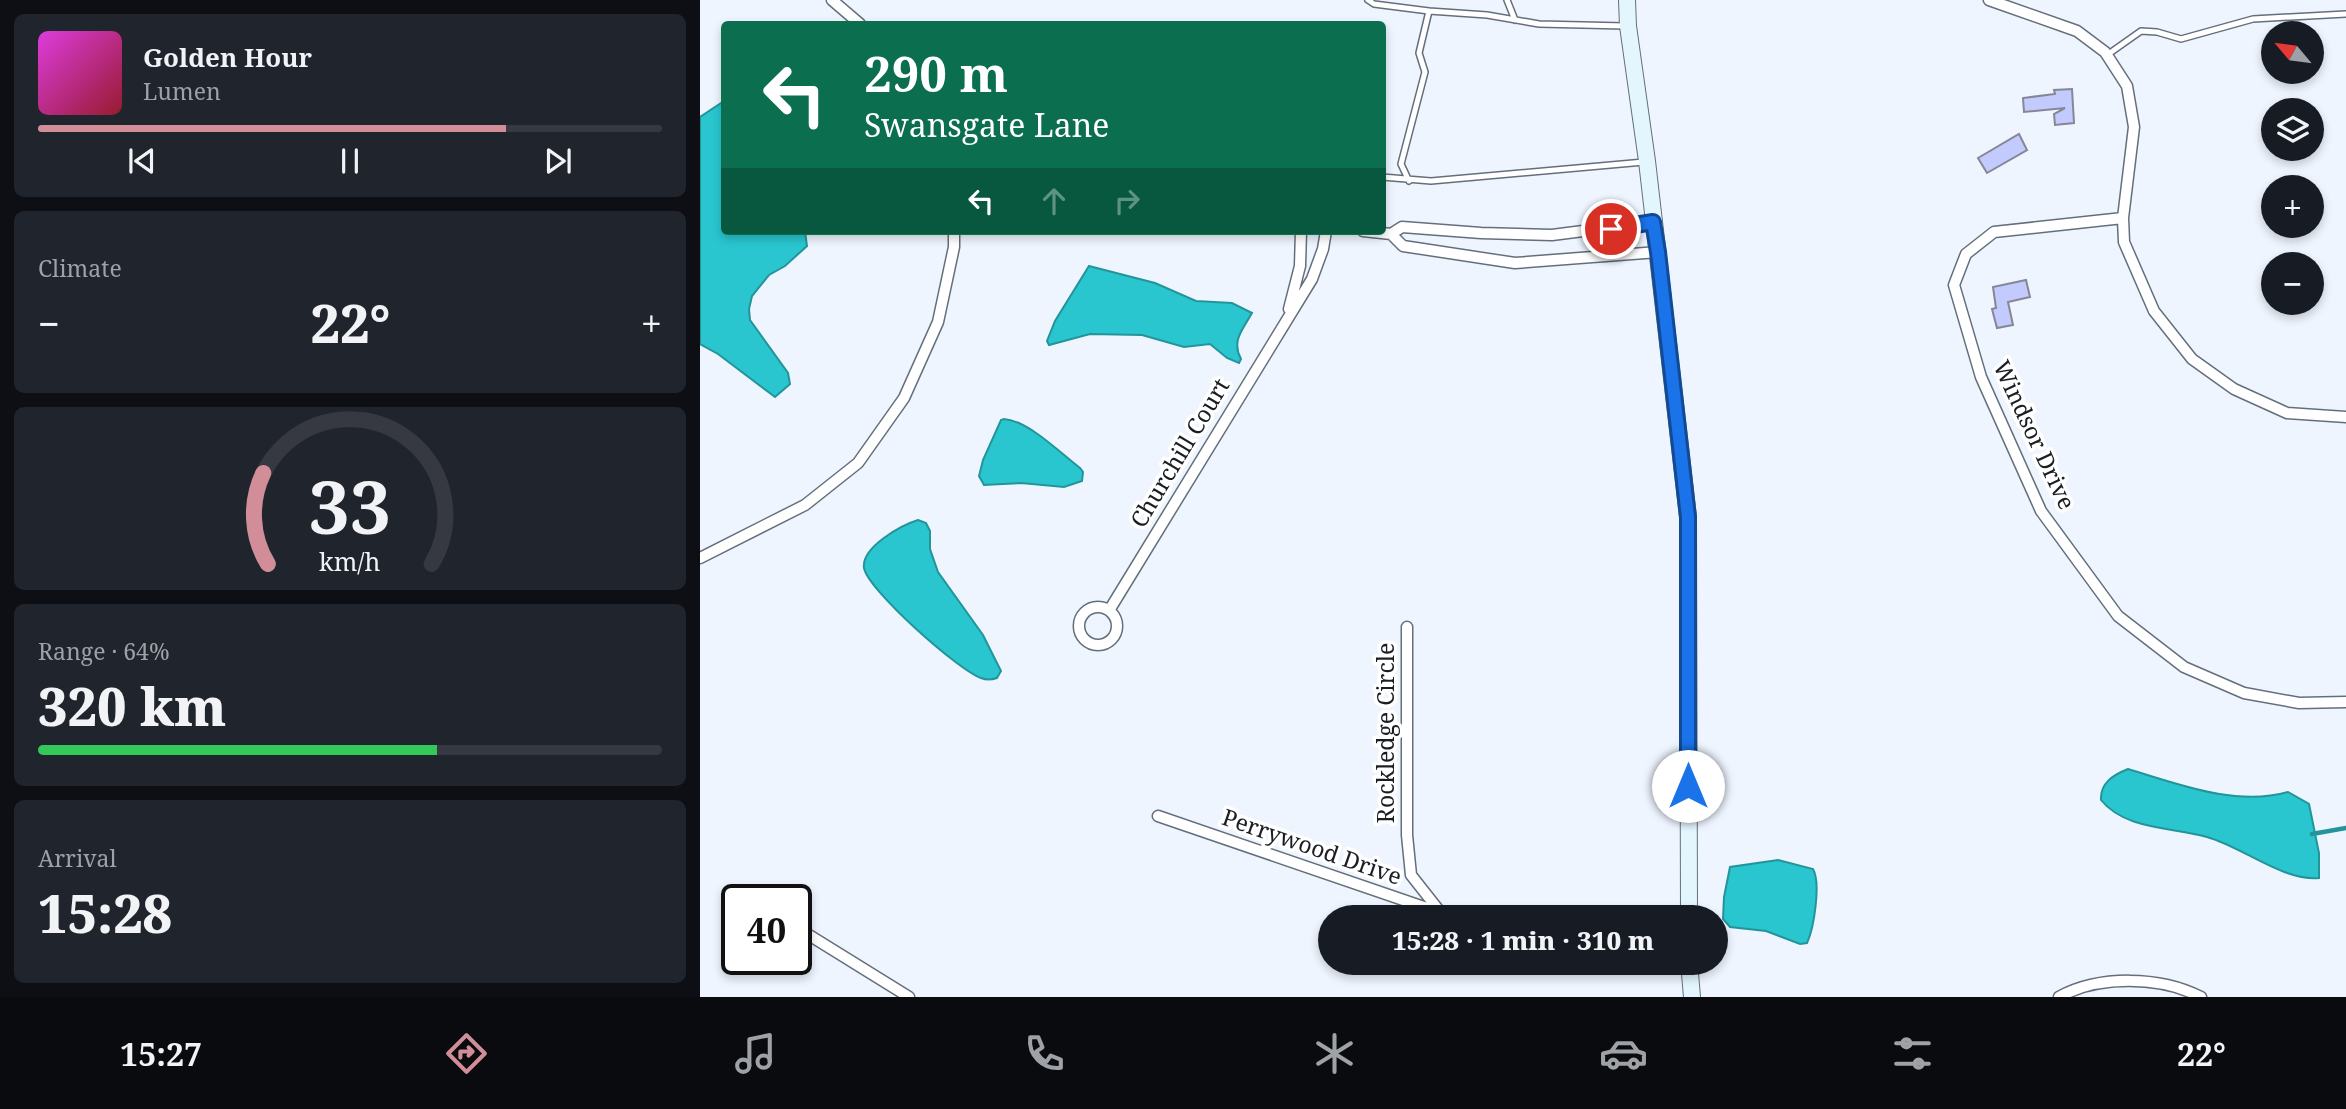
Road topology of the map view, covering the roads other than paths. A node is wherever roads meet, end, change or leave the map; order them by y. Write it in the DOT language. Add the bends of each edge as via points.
graph roads {
  1 [pos="832,0"];
  2 [pos="1368,0"];
  3 [pos="1507,0"];
  4 [pos="1627,0"];
  5 [pos="1989,0"];
  6 [pos="1429,11"];
  7 [pos="2346,14"];
  8 [pos="1515,20"];
  9 [pos="856,21"];
  10 [pos="1628,26"];
  11 [pos="2107,55"];
  12 [pos="1647,161"];
  13 [pos="1386,178"];
  14 [pos="1409,181"];
  15 [pos="2123,218"];
  16 [pos="1653,222"];
  17 [pos="1386,233"];
  18 [pos="1391,234"];
  19 [pos="954,235"];
  20 [pos="1301,235"];
  21 [pos="1325,235"];
  22 [pos="1658,252"];
  23 [pos="1287,319"];
  24 [pos="2346,417"];
  25 [pos="700,558"];
  26 [pos="1110,609"];
  27 [pos="1407,627"];
  28 [pos="2346,702"];
  29 [pos="1158,816"];
  30 [pos="1418,905"];
  31 [pos="1438,905"];
  32 [pos="1689,905"];
  33 [pos="812,937"];
  34 [pos="1690,975"];
  35 [pos="909,997"];
  36 [pos="1692,997"];
  37 [pos="2059,997"];
  38 [pos="2201,997"];
  1 -- 9 [label="street"];
  2 -- 6 [label="lane"];
  3 -- 8 [label="lane"];
  4 -- 10 [label="street"];
  5 -- 11 [label="street" via="2077,31"];
  6 -- 8 [label="lane"];
  6 -- 14 [label="lane" via="1419,53 1425,72 1401,164"];
  7 -- 11 [label="lane" via="2253,19 2181,39 2141,31"];
  8 -- 10 [label="lane"];
  10 -- 12 [label="street"];
  11 -- 15 [label="street" via="2127,86 2134,127"];
  12 -- 14 [label="lane"];
  12 -- 16 [label="street"];
  13 -- 14 [label="lane"];
  15 -- 24 [label="street" via="2124,242 2154,311 2192,359 2234,389 2287,413"];
  15 -- 28 [label="street, Windsor Drive" via="1994,232 1966,254 1954,285 1980,377 2041,511 2118,616 2184,667 2244,693 2299,703"];
  16 -- 18 [label="street" via="1552,235 1402,227"];
  16 -- 22 [label="street"];
  17 -- 18 [label="street"];
  18 -- 22 [label="street" via="1402,246 1515,263"];
  19 -- 25 [label="street" via="938,322 904,398 859,463 805,505"];
  20 -- 23 [label="street, Churchill Court" via="1300,266"];
  21 -- 23 [label="street, Churchill Court" via="1312,279"];
  22 -- 32 [label="street" via="1688,517"];
  23 -- 26 [label="street, Churchill Court"];
  27 -- 31 [label="street, Rockledge Circle" via="1406,835 1410,875"];
  29 -- 30 [label="street, Perrywood Drive"];
  33 -- 35 [label="street"];
  34 -- 36 [label="street"];
  37 -- 38 [label="street" via="2087,984 2138,980"];
}
